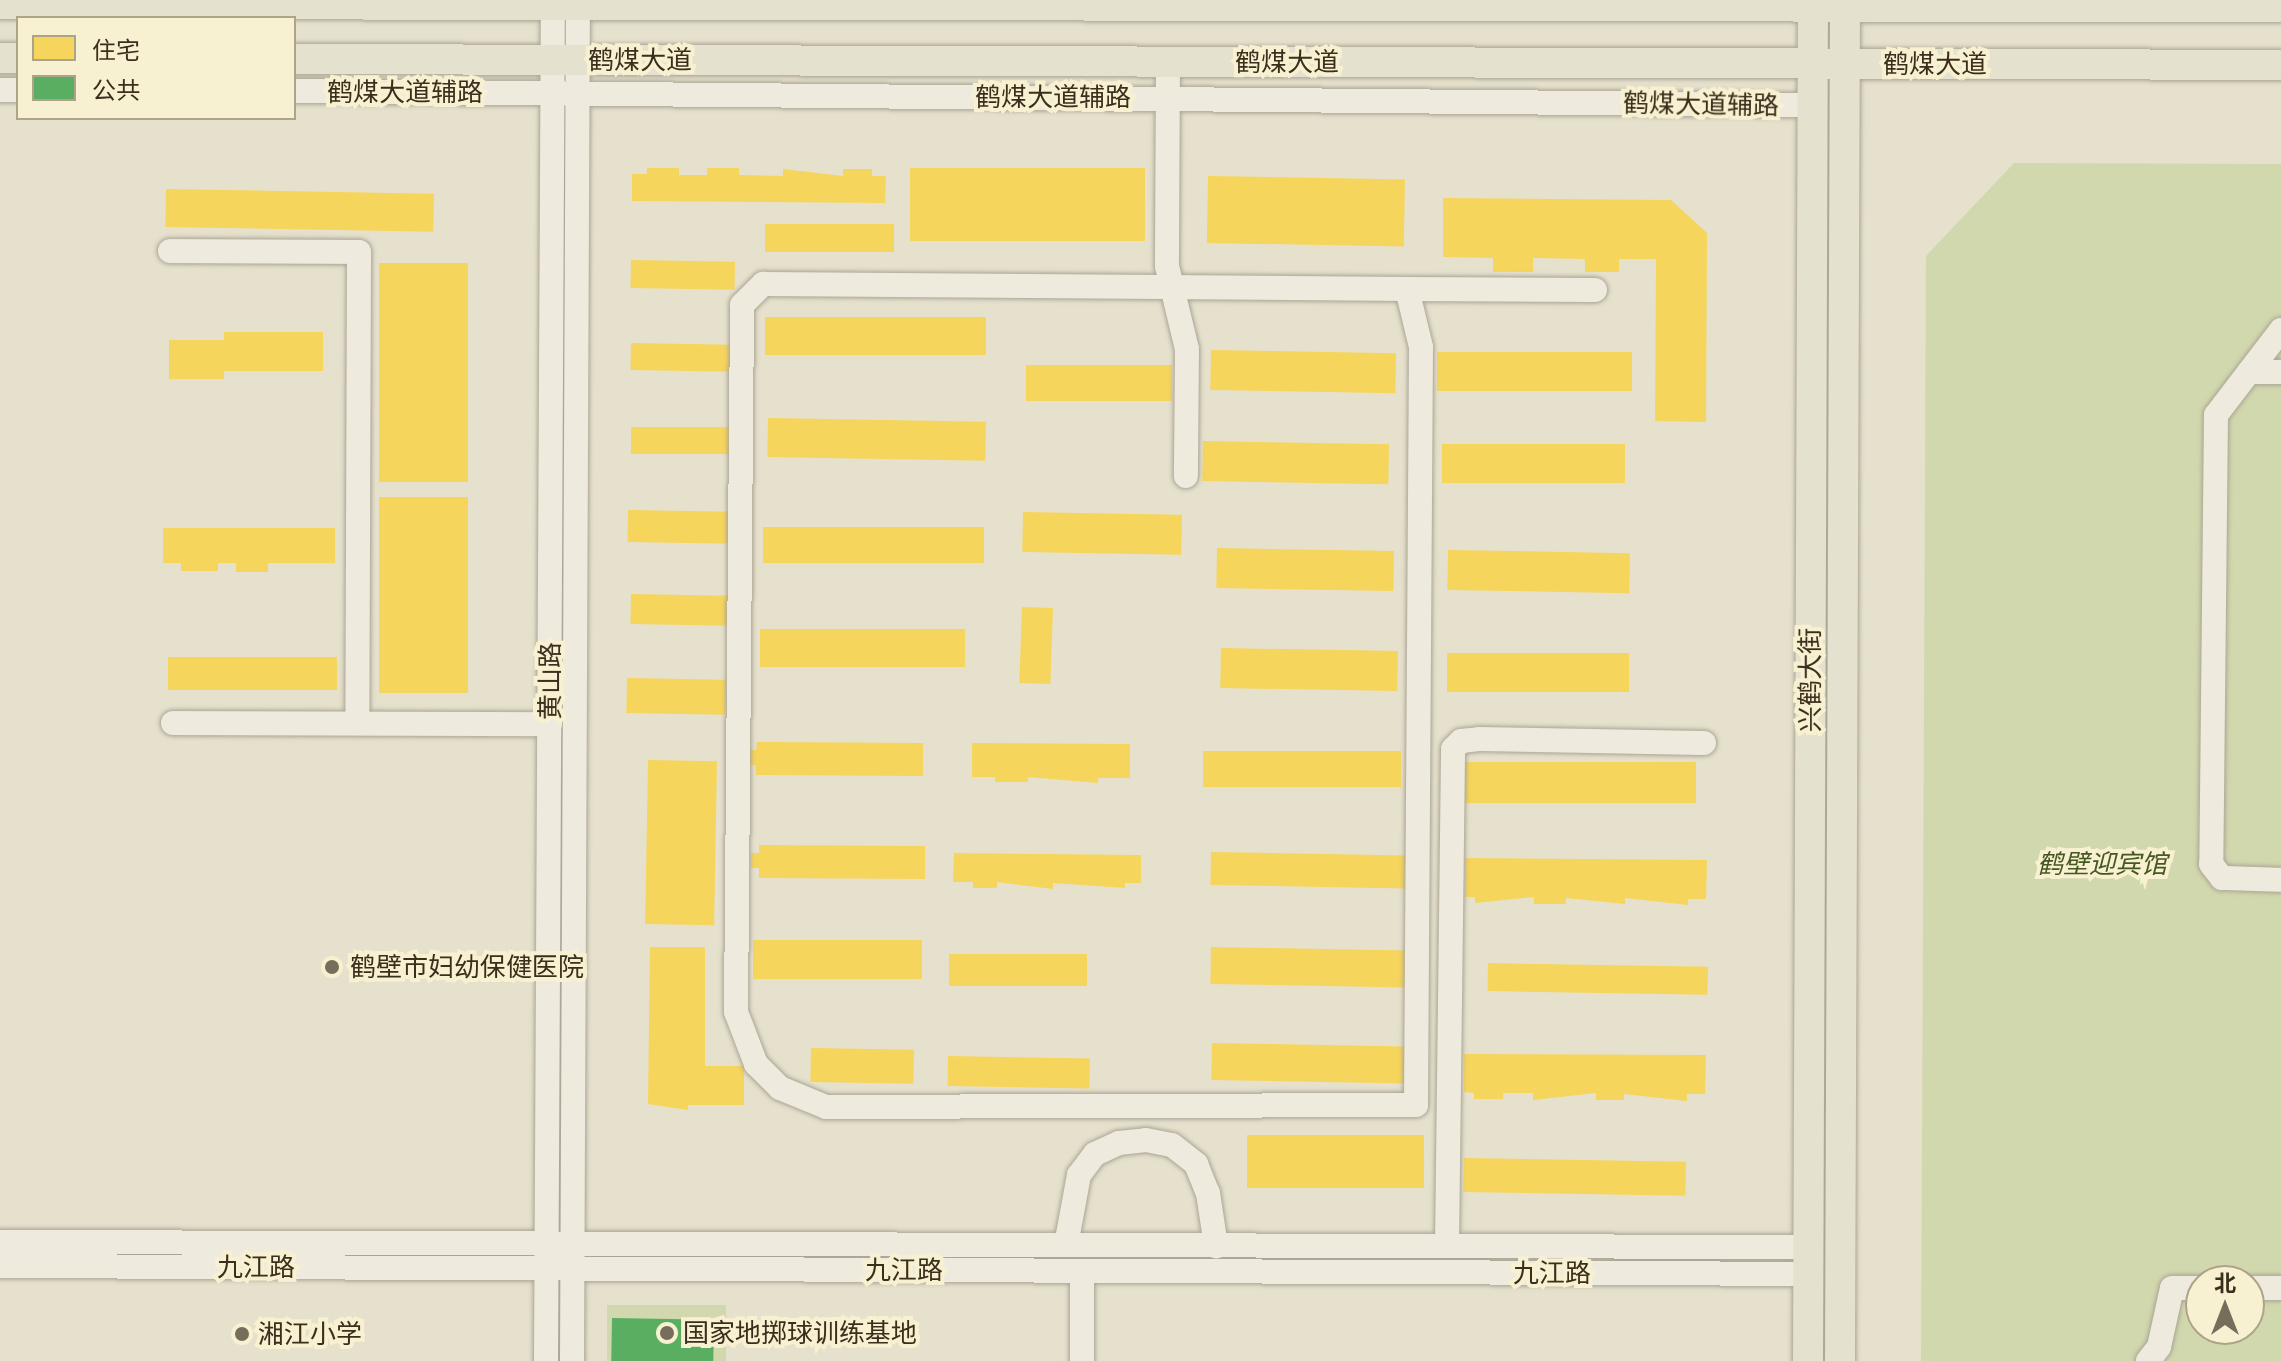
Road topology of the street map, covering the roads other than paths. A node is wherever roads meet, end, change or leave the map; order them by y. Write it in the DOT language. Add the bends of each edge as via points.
graph roads {
  1 [pos="565,2"];
  2 [pos="787,2"];
  3 [pos="1414,3"];
  4 [pos="1813,3"];
  5 [pos="1845,3"];
  6 [pos="0,4"];
  7 [pos="2281,7"];
  8 [pos="296,59"];
  9 [pos="565,60"];
  10 [pos="1168,62"];
  11 [pos="1813,64"];
  12 [pos="1845,64"];
  13 [pos="2281,65"];
  14 [pos="296,91"];
  15 [pos="552,93"];
  16 [pos="578,93"];
  17 [pos="1168,98"];
  18 [pos="1813,105"];
  19 [pos="170,251"];
  20 [pos="1175,287"];
  21 [pos="1407,289"];
  22 [pos="1595,290"];
  23 [pos="2281,330"];
  24 [pos="2249,372"];
  25 [pos="2281,372"];
  26 [pos="1186,476"];
  27 [pos="173,723"];
  28 [pos="357,723"];
  29 [pos="550,724"];
  30 [pos="1704,743"];
  31 [pos="2281,880"];
  32 [pos="1146,1106"];
  33 [pos="1146,1140"];
  34 [pos="0,1242"];
  35 [pos="1066,1245"];
  36 [pos="1216,1246"];
  37 [pos="1447,1246"];
  38 [pos="547,1256"];
  39 [pos="572,1256"];
  40 [pos="1808,1260"];
  41 [pos="0,1266"];
  42 [pos="1082,1271"];
  43 [pos="2185,1288"];
  44 [pos="546,1361"];
  45 [pos="572,1361"];
  46 [pos="1082,1361"];
  47 [pos="1808,1361"];
  48 [pos="1840,1361"];
  49 [pos="2148,1361"];
  1 -- 2 [label="main road"];
  1 -- 6 [label="main road"];
  1 -- 9 [label="street, 黄山路"];
  2 -- 3 [label="main road"];
  3 -- 4 [label="main road"];
  4 -- 5 [label="main road"];
  4 -- 11 [label="main road, 兴鹤大街"];
  5 -- 7 [label="main road"];
  5 -- 12 [label="main road, 兴鹤大街"];
  8 -- 9 [label="main road, 鹤煤大道"];
  9 -- 10 [label="main road, 鹤煤大道"];
  9 -- 15 [label="street, 黄山路"];
  9 -- 16 [label="street, 黄山路"];
  10 -- 11 [label="main road, 鹤煤大道"];
  10 -- 17 [label="street"];
  11 -- 12 [label="main road, 鹤煤大道"];
  11 -- 18 [label="main road, 兴鹤大街"];
  12 -- 13 [label="main road, 鹤煤大道"];
  12 -- 48 [label="main road, 兴鹤大街"];
  14 -- 15 [label="street, 鹤煤大道辅路"];
  15 -- 16 [label="street, 鹤煤大道辅路"];
  15 -- 29 [label="street, 黄山路"];
  16 -- 17 [label="street, 鹤煤大道辅路"];
  16 -- 39 [label="street, 黄山路"];
  17 -- 18 [label="street, 鹤煤大道辅路"];
  17 -- 20 [label="street" via="1167,266"];
  18 -- 40 [label="main road, 兴鹤大街"];
  19 -- 28 [label="street" via="359,252"];
  20 -- 21 [label="street"];
  20 -- 26 [label="street" via="1187,349"];
  20 -- 32 [label="street" via="763,284 742,305 736,1012 756,1064 780,1088 826,1107"];
  21 -- 22 [label="street"];
  21 -- 32 [label="street" via="1421,347 1416,1105"];
  23 -- 24 [label="street"];
  24 -- 25 [label="street"];
  24 -- 31 [label="street" via="2216,415 2211,864 2222,878"];
  27 -- 28 [label="street"];
  28 -- 29 [label="street"];
  29 -- 38 [label="street, 黄山路"];
  30 -- 37 [label="street" via="1479,739 1461,741 1453,749"];
  32 -- 33 [label="street"];
  33 -- 35 [label="street" via="1119,1143 1095,1154 1079,1175 1070,1201"];
  33 -- 36 [label="street" via="1172,1145 1196,1164 1208,1193"];
  34 -- 38 [label="street, 九江路"];
  35 -- 36 [label="street, 九江路"];
  35 -- 39 [label="street, 九江路"];
  36 -- 37 [label="street, 九江路"];
  37 -- 40 [label="street, 九江路"];
  38 -- 39 [label="street, 九江路"];
  38 -- 41 [label="street, 九江路"];
  38 -- 44 [label="street, 黄山路"];
  39 -- 42 [label="street, 九江路"];
  39 -- 45 [label="street, 黄山路"];
  40 -- 42 [label="street, 九江路"];
  40 -- 47 [label="main road, 兴鹤大街"];
  42 -- 46 [label="street"];
  43 -- 49 [label="street" via="2172,1288 2159,1347"];
}
